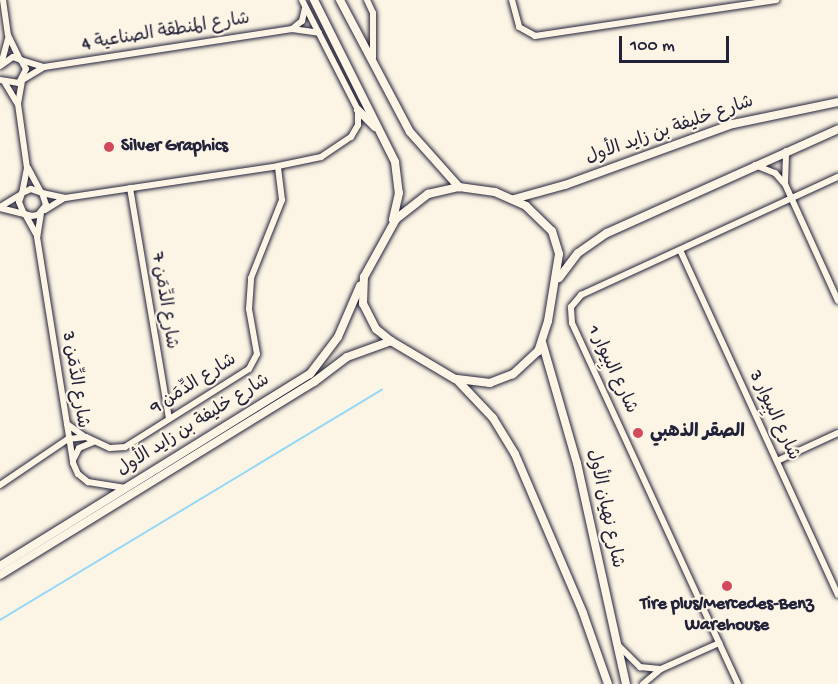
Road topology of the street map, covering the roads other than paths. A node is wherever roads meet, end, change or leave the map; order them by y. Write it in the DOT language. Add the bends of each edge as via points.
graph roads {
  1 [pos="3,0"];
  2 [pos="314,0"];
  3 [pos="340,0"];
  4 [pos="367,0"];
  5 [pos="512,0"];
  6 [pos="776,0"];
  7 [pos="304,3"];
  8 [pos="292,29"];
  9 [pos="320,33"];
  10 [pos="8,35"];
  11 [pos="20,59"];
  12 [pos="1,64"];
  13 [pos="373,65"];
  14 [pos="45,67"];
  15 [pos="2,80"];
  16 [pos="23,80"];
  17 [pos="838,102"];
  18 [pos="18,104"];
  19 [pos="358,110"];
  20 [pos="838,129"];
  21 [pos="382,134"];
  22 [pos="786,150"];
  23 [pos="754,164"];
  24 [pos="278,166"];
  25 [pos="27,168"];
  26 [pos="838,177"];
  27 [pos="785,184"];
  28 [pos="459,187"];
  29 [pos="130,188"];
  30 [pos="41,192"];
  31 [pos="22,194"];
  32 [pos="65,198"];
  33 [pos="514,199"];
  34 [pos="792,199"];
  35 [pos="0,207"];
  36 [pos="24,213"];
  37 [pos="41,213"];
  38 [pos="391,225"];
  39 [pos="37,237"];
  40 [pos="680,250"];
  41 [pos="364,277"];
  42 [pos="555,289"];
  43 [pos="838,301"];
  44 [pos="391,341"];
  45 [pos="542,342"];
  46 [pos="455,379"];
  47 [pos="169,418"];
  48 [pos="66,423"];
  49 [pos="838,433"];
  50 [pos="86,437"];
  51 [pos="68,439"];
  52 [pos="94,441"];
  53 [pos="777,461"];
  54 [pos="72,463"];
  55 [pos="0,485"];
  56 [pos="127,488"];
  57 [pos="0,566"];
  58 [pos="0,575"];
  59 [pos="838,595"];
  60 [pos="616,643"];
  61 [pos="719,643"];
  62 [pos="661,669"];
  63 [pos="608,684"];
  64 [pos="626,684"];
  65 [pos="643,684"];
  66 [pos="738,684"];
  1 -- 10 [label="street"];
  2 -- 21 [label="main road"];
  3 -- 13 [label="main road"];
  4 -- 13 [label="street" via="373,13"];
  5 -- 6 [label="street" via="519,27 535,36"];
  7 -- 8 [label="street" via="304,18"];
  7 -- 9 [label="street"];
  8 -- 9 [label="street, شارع المنطقة الصناعية 4"];
  8 -- 14 [label="street, شارع المنطقة الصناعية 4"];
  9 -- 19 [label="street"];
  10 -- 11 [label="street"];
  10 -- 12 [label="street"];
  11 -- 12 [label="street" via="10,57"];
  11 -- 14 [label="street, شارع المنطقة الصناعية 4"];
  11 -- 16 [label="street" via="26,69"];
  13 -- 28 [label="main road" via="410,132"];
  14 -- 16 [label="street, شارع المنطقة الصناعية 4"];
  15 -- 16 [label="street" via="12,85"];
  15 -- 18 [label="street"];
  16 -- 18 [label="street"];
  17 -- 33 [label="main road, شارع خليفة بن زايد الأول" via="733,124 566,185"];
  18 -- 25 [label="street"];
  19 -- 21 [label="main road"];
  19 -- 24 [label="street" via="354,133 335,148 312,159"];
  20 -- 22 [label="main road"];
  21 -- 38 [label="main road" via="398,178 398,201"];
  22 -- 23 [label="main road"];
  22 -- 27 [label="street"];
  23 -- 27 [label="street" via="775,173"];
  23 -- 42 [label="main road" via="590,243 566,265"];
  24 -- 29 [label="street"];
  24 -- 47 [label="street, شارع الدِّمَن 9" via="282,200 257,257 249,289 255,360 245,372"];
  25 -- 30 [label="street"];
  25 -- 31 [label="street"];
  26 -- 34 [label="street, شارع البِيوار 1"];
  27 -- 34 [label="street"];
  28 -- 33 [label="main road"];
  28 -- 38 [label="main road" via="418,200"];
  29 -- 32 [label="street"];
  29 -- 47 [label="street, شارع الدِّمَن 7"];
  30 -- 31 [label="street" via="31,189"];
  30 -- 32 [label="street"];
  30 -- 37 [label="street" via="46,204"];
  31 -- 35 [label="street"];
  31 -- 36 [label="street" via="19,202"];
  32 -- 37 [label="street"];
  33 -- 42 [label="main road" via="537,213 556,241 559,263"];
  34 -- 40 [label="street, شارع البِيوار 1"];
  34 -- 43 [label="street"];
  35 -- 36 [label="street"];
  36 -- 37 [label="street"];
  36 -- 39 [label="street, شارع الدِّمَن 3"];
  37 -- 39 [label="street, شارع الدِّمَن 3"];
  38 -- 41 [label="main road"];
  39 -- 48 [label="street, شارع الدِّمَن 3"];
  40 -- 53 [label="street, شارع البِيوار 3"];
  40 -- 61 [label="street, شارع البِيوار 1" via="581,295 571,307 570,317"];
  41 -- 44 [label="main road" via="365,310 376,329"];
  41 -- 56 [label="main road, شارع خليفة بن زايد الأول" via="338,337 316,369"];
  42 -- 45 [label="main road"];
  44 -- 46 [label="main road"];
  44 -- 58 [label="main road, شارع خليفة بن زايد الأول" via="347,357 314,382"];
  45 -- 46 [label="main road" via="522,368 500,380 478,384"];
  45 -- 60 [label="main road, شارع نهيان الأول" via="578,463"];
  46 -- 63 [label="main road" via="493,418 515,454 583,613"];
  47 -- 52 [label="street, شارع الدِّمَن 9" via="125,447 110,448"];
  48 -- 50 [label="street, شارع الدِّمَن 9"];
  48 -- 51 [label="street, شارع الدِّمَن 3"];
  49 -- 53 [label="street"];
  50 -- 51 [label="street"];
  50 -- 52 [label="street, شارع الدِّمَن 9"];
  51 -- 54 [label="street, شارع الدِّمَن 3"];
  51 -- 55 [label="street"];
  52 -- 54 [label="street" via="79,448"];
  53 -- 59 [label="street, شارع البِيوار 3"];
  54 -- 56 [label="street" via="88,482"];
  56 -- 57 [label="main road, شارع خليفة بن زايد الأول"];
  60 -- 62 [label="street" via="640,667"];
  60 -- 64 [label="main road, شارع نهيان الأول"];
  61 -- 62 [label="street"];
  61 -- 66 [label="street, شارع البِيوار 1"];
  62 -- 65 [label="street"];
}
